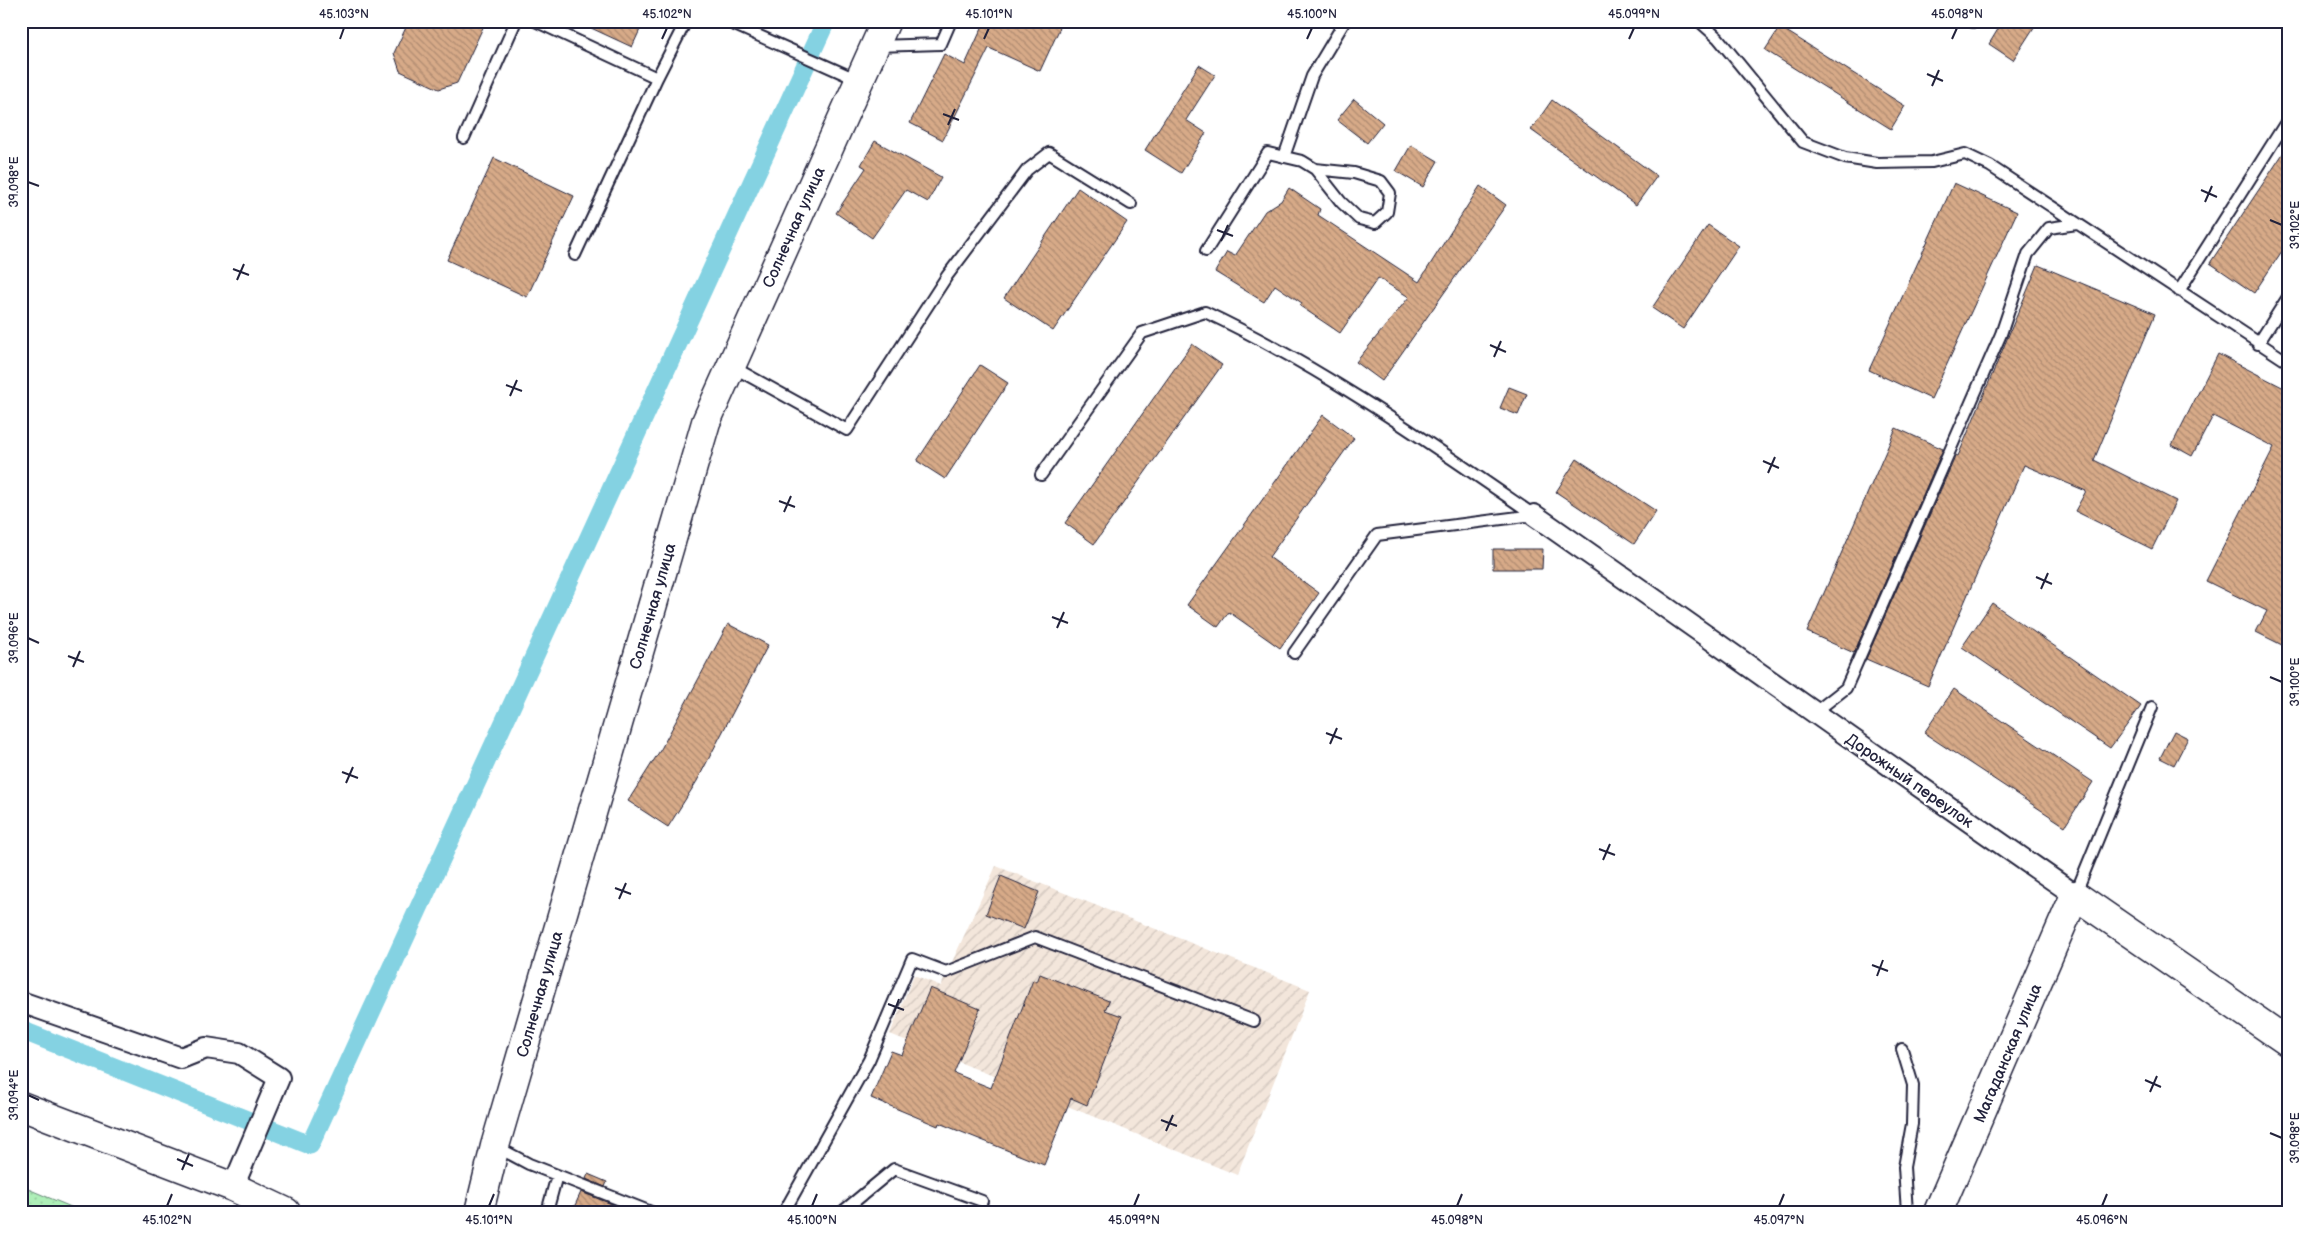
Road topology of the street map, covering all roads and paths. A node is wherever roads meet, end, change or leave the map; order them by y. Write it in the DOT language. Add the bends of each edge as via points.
graph roads {
  1 [pos="516,21"];
  2 [pos="535,21"];
  3 [pos="686,21"];
  4 [pos="726,21"];
  5 [pos="886,21"];
  6 [pos="951,21"];
  7 [pos="1344,21"];
  8 [pos="1699,21"];
  9 [pos="875,46"];
  10 [pos="852,77"];
  11 [pos="657,78"];
  12 [pos="2288,119"];
  13 [pos="464,138"];
  14 [pos="1284,157"];
  15 [pos="1315,169"];
  16 [pos="1131,204"];
  17 [pos="2077,224"];
  18 [pos="1206,251"];
  19 [pos="575,255"];
  20 [pos="2179,291"];
  21 [pos="2288,298"];
  22 [pos="2258,344"];
  23 [pos="2288,362"];
  24 [pos="730,366"];
  25 [pos="1042,475"];
  26 [pos="1534,515"];
  27 [pos="1294,653"];
  28 [pos="2152,707"];
  29 [pos="1814,713"];
  30 [pos="2075,895"];
  31 [pos="21,1002"];
  32 [pos="1254,1021"];
  33 [pos="2288,1042"];
  34 [pos="1902,1050"];
  35 [pos="21,1106"];
  36 [pos="495,1146"];
  37 [pos="557,1175"];
  38 [pos="233,1188"];
  39 [pos="982,1200"];
  40 [pos="286,1212"];
  41 [pos="478,1212"];
  42 [pos="547,1212"];
  43 [pos="651,1212"];
  44 [pos="784,1212"];
  45 [pos="842,1212"];
  46 [pos="1907,1212"];
  47 [pos="1938,1212"];
  1 -- 13 [label="lane"];
  2 -- 11 [label="lane"];
  3 -- 11 [label="lane"];
  4 -- 10 [label="lane"];
  5 -- 9 [label="main road, Солнечная улица"];
  6 -- 9 [label="lane" via="941,44"];
  7 -- 14 [label="lane" via="1312,76"];
  8 -- 17 [label="lane" via="1718,38 1803,142 1845,158 1877,163 1932,162 1965,154 1990,166"];
  9 -- 10 [label="main road, Солнечная улица"];
  10 -- 24 [label="main road, Солнечная улица"];
  11 -- 19 [label="lane"];
  12 -- 20 [label="lane"];
  14 -- 15 [label="lane" via="1302,161"];
  14 -- 18 [label="lane" via="1268,153"];
  15 -- 15 [label="lane" via="1341,202 1359,218 1375,223 1387,212 1390,193 1381,181 1354,172"];
  16 -- 24 [label="lane" via="1049,153 1027,170 947,276 847,430"];
  17 -- 20 [label="lane"];
  17 -- 29 [label="lane" via="2049,228 2028,254 2001,334 1846,688"];
  20 -- 22 [label="lane"];
  21 -- 22 [label="lane"];
  22 -- 23 [label="lane"];
  24 -- 36 [label="main road, Солнечная улица" via="706,422"];
  25 -- 26 [label="lane" via="1142,333 1205,312 1355,393"];
  26 -- 27 [label="lane" via="1377,535"];
  26 -- 29 [label="street, Дорожный переулок"];
  28 -- 30 [label="lane"];
  29 -- 30 [label="street, Дорожный переулок"];
  30 -- 33 [label="main road, Дорожный переулок"];
  30 -- 47 [label="main road, Магаданская улица"];
  31 -- 38 [label="street" via="181,1058 206,1048 239,1052 279,1078"];
  32 -- 44 [label="lane" via="1035,938 946,972 912,959 869,1060"];
  34 -- 46 [label="lane" via="1913,1086 1912,1124 1904,1167"];
  35 -- 38 [label="main road"];
  36 -- 37 [label="lane"];
  36 -- 41 [label="main road, Солнечная улица"];
  37 -- 42 [label="lane"];
  37 -- 43 [label="lane"];
  38 -- 40 [label="main road"];
  39 -- 45 [label="lane" via="894,1169"];
}
